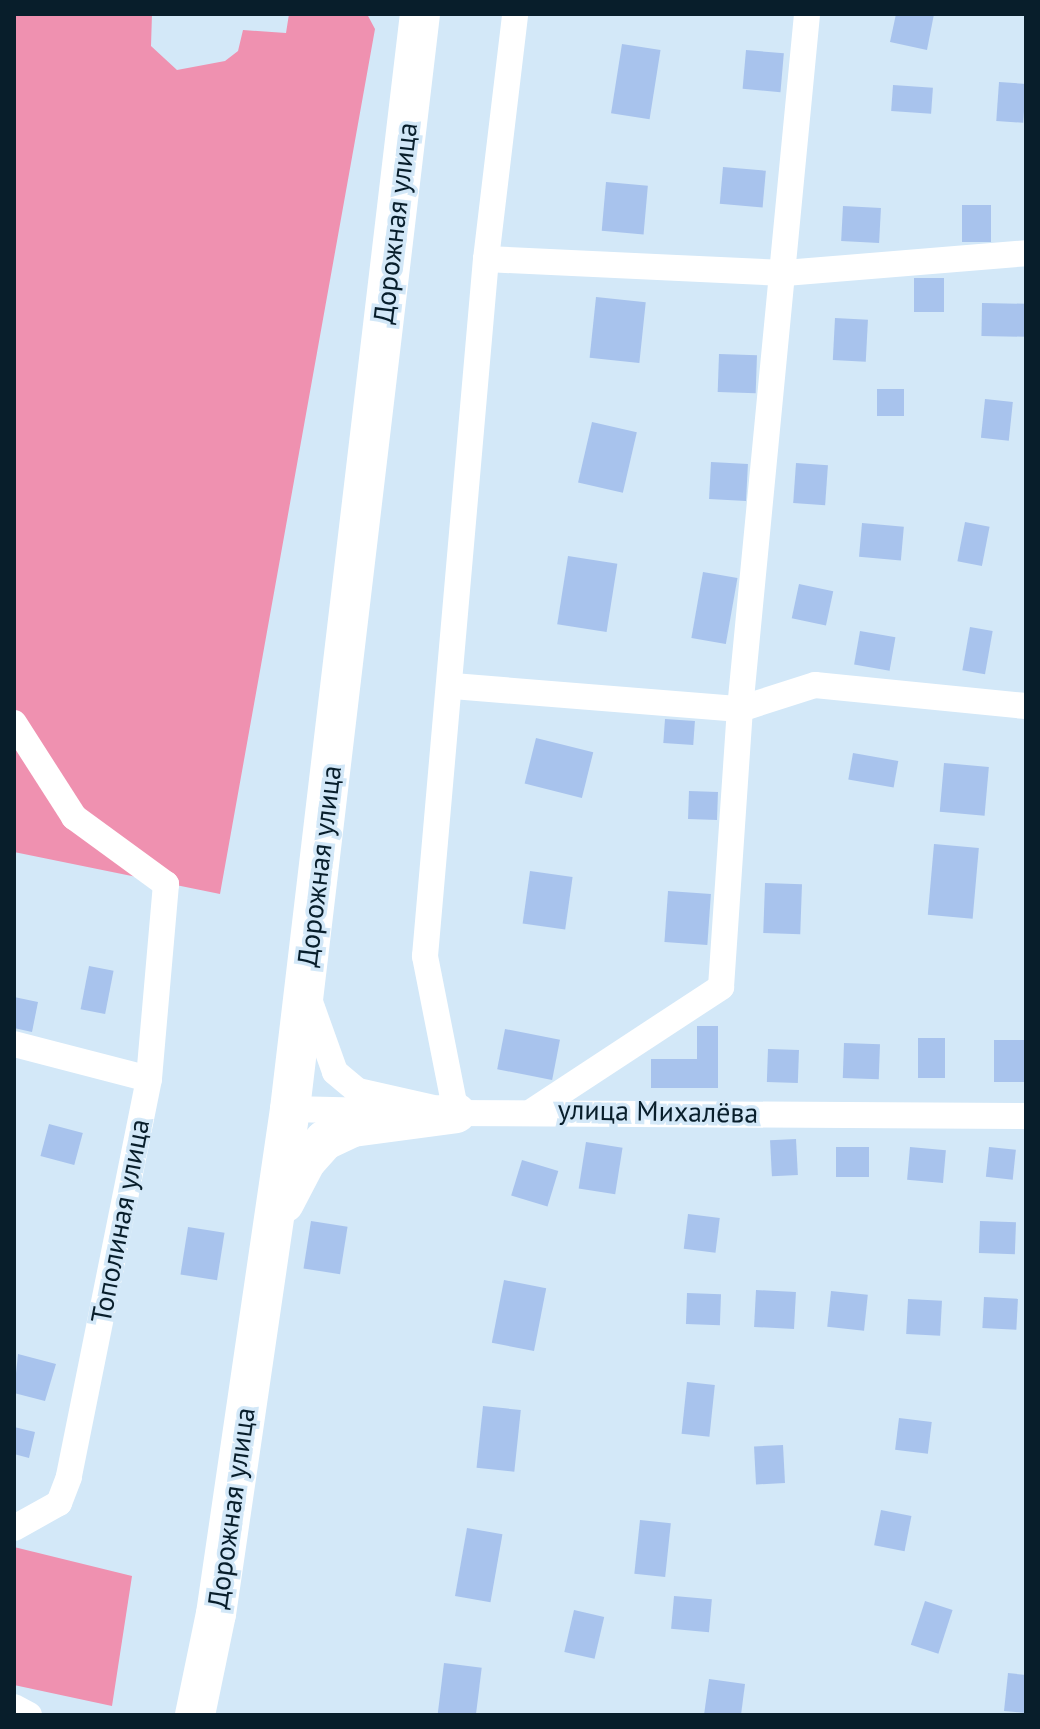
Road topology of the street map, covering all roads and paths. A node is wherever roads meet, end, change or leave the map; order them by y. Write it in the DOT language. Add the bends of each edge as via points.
graph roads {
  1 [pos="420,14"];
  2 [pos="515,14"];
  3 [pos="807,14"];
  4 [pos="1026,253"];
  5 [pos="486,259"];
  6 [pos="785,273"];
  7 [pos="453,686"];
  8 [pos="1026,706"];
  9 [pos="740,709"];
  10 [pos="14,723"];
  11 [pos="306,977"];
  12 [pos="14,1044"];
  13 [pos="149,1079"];
  14 [pos="290,1109"];
  15 [pos="534,1110"];
  16 [pos="456,1113"];
  17 [pos="1026,1116"];
  18 [pos="272,1232"];
  19 [pos="14,1528"];
  20 [pos="14,1707"];
  21 [pos="29,1715"];
  22 [pos="195,1715"];
  1 -- 11 [label="highway, Дорожная улица"];
  2 -- 5 [label="street"];
  3 -- 6 [label="street"];
  4 -- 6 [label="street"];
  5 -- 6 [label="street"];
  5 -- 7 [label="street" via="450,656"];
  6 -- 9 [label="street"];
  7 -- 9 [label="street"];
  7 -- 16 [label="street" via="425,956"];
  8 -- 9 [label="street" via="815,685"];
  9 -- 15 [label="street" via="721,987"];
  10 -- 13 [label="street, Тополиная улица" via="74,817 166,884"];
  11 -- 14 [label="highway, Дорожная улица"];
  11 -- 16 [label="street" via="321,1044 335,1072 358,1091 389,1102"];
  12 -- 13 [label="street"];
  13 -- 19 [label="street, Тополиная улица" via="69,1477 59,1503"];
  14 -- 16 [label="street, улица Михалёва"];
  14 -- 18 [label="highway, Дорожная улица"];
  15 -- 16 [label="street, улица Михалёва"];
  15 -- 17 [label="street, улица Михалёва"];
  16 -- 18 [label="highway" via="353,1127 325,1140 289,1190"];
  18 -- 22 [label="highway, Дорожная улица" via="216,1614"];
  20 -- 21 [label="street"];
}
